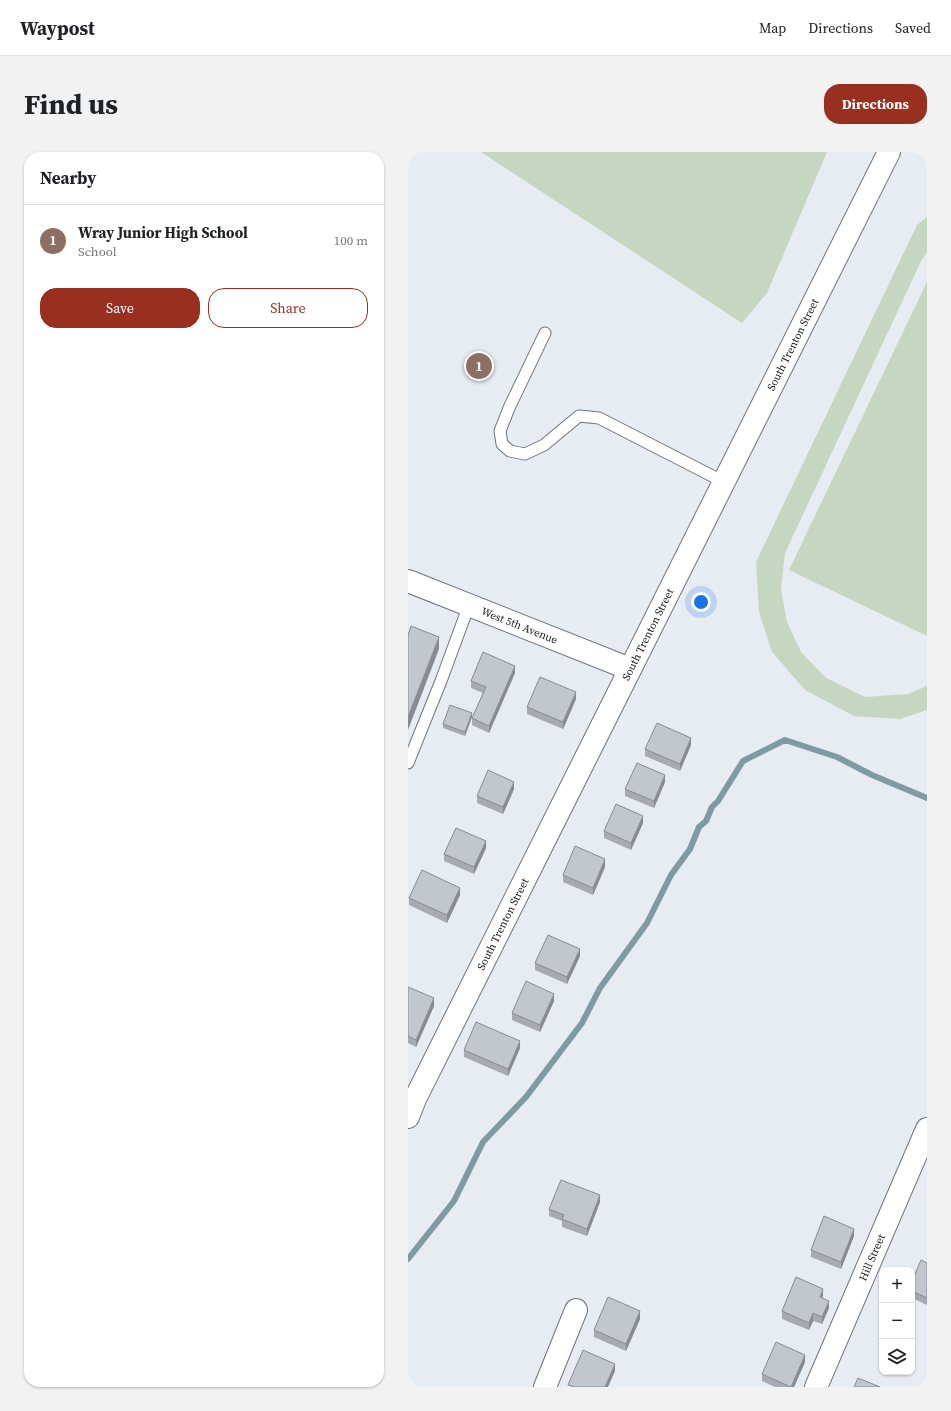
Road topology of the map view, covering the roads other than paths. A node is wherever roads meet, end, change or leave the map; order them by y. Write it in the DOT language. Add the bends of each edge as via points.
graph roads {
  1 [pos="889,152"];
  2 [pos="545,333"];
  3 [pos="724,482"];
  4 [pos="408,581"];
  5 [pos="469,605"];
  6 [pos="630,669"];
  7 [pos="408,763"];
  8 [pos="410,1104"];
  9 [pos="927,1129"];
  10 [pos="576,1310"];
  11 [pos="545,1387"];
  12 [pos="816,1387"];
  1 -- 3 [label="street, South Trenton Street"];
  2 -- 3 [label="lane" via="500,431 502,444 510,451 525,454 544,445 579,416 600,418"];
  3 -- 6 [label="street, South Trenton Street"];
  4 -- 5 [label="street, West 5th Avenue"];
  5 -- 6 [label="street, West 5th Avenue"];
  5 -- 7 [label="lane"];
  6 -- 8 [label="street, South Trenton Street"];
  9 -- 12 [label="street, Hill Street"];
  10 -- 11 [label="street"];
}
